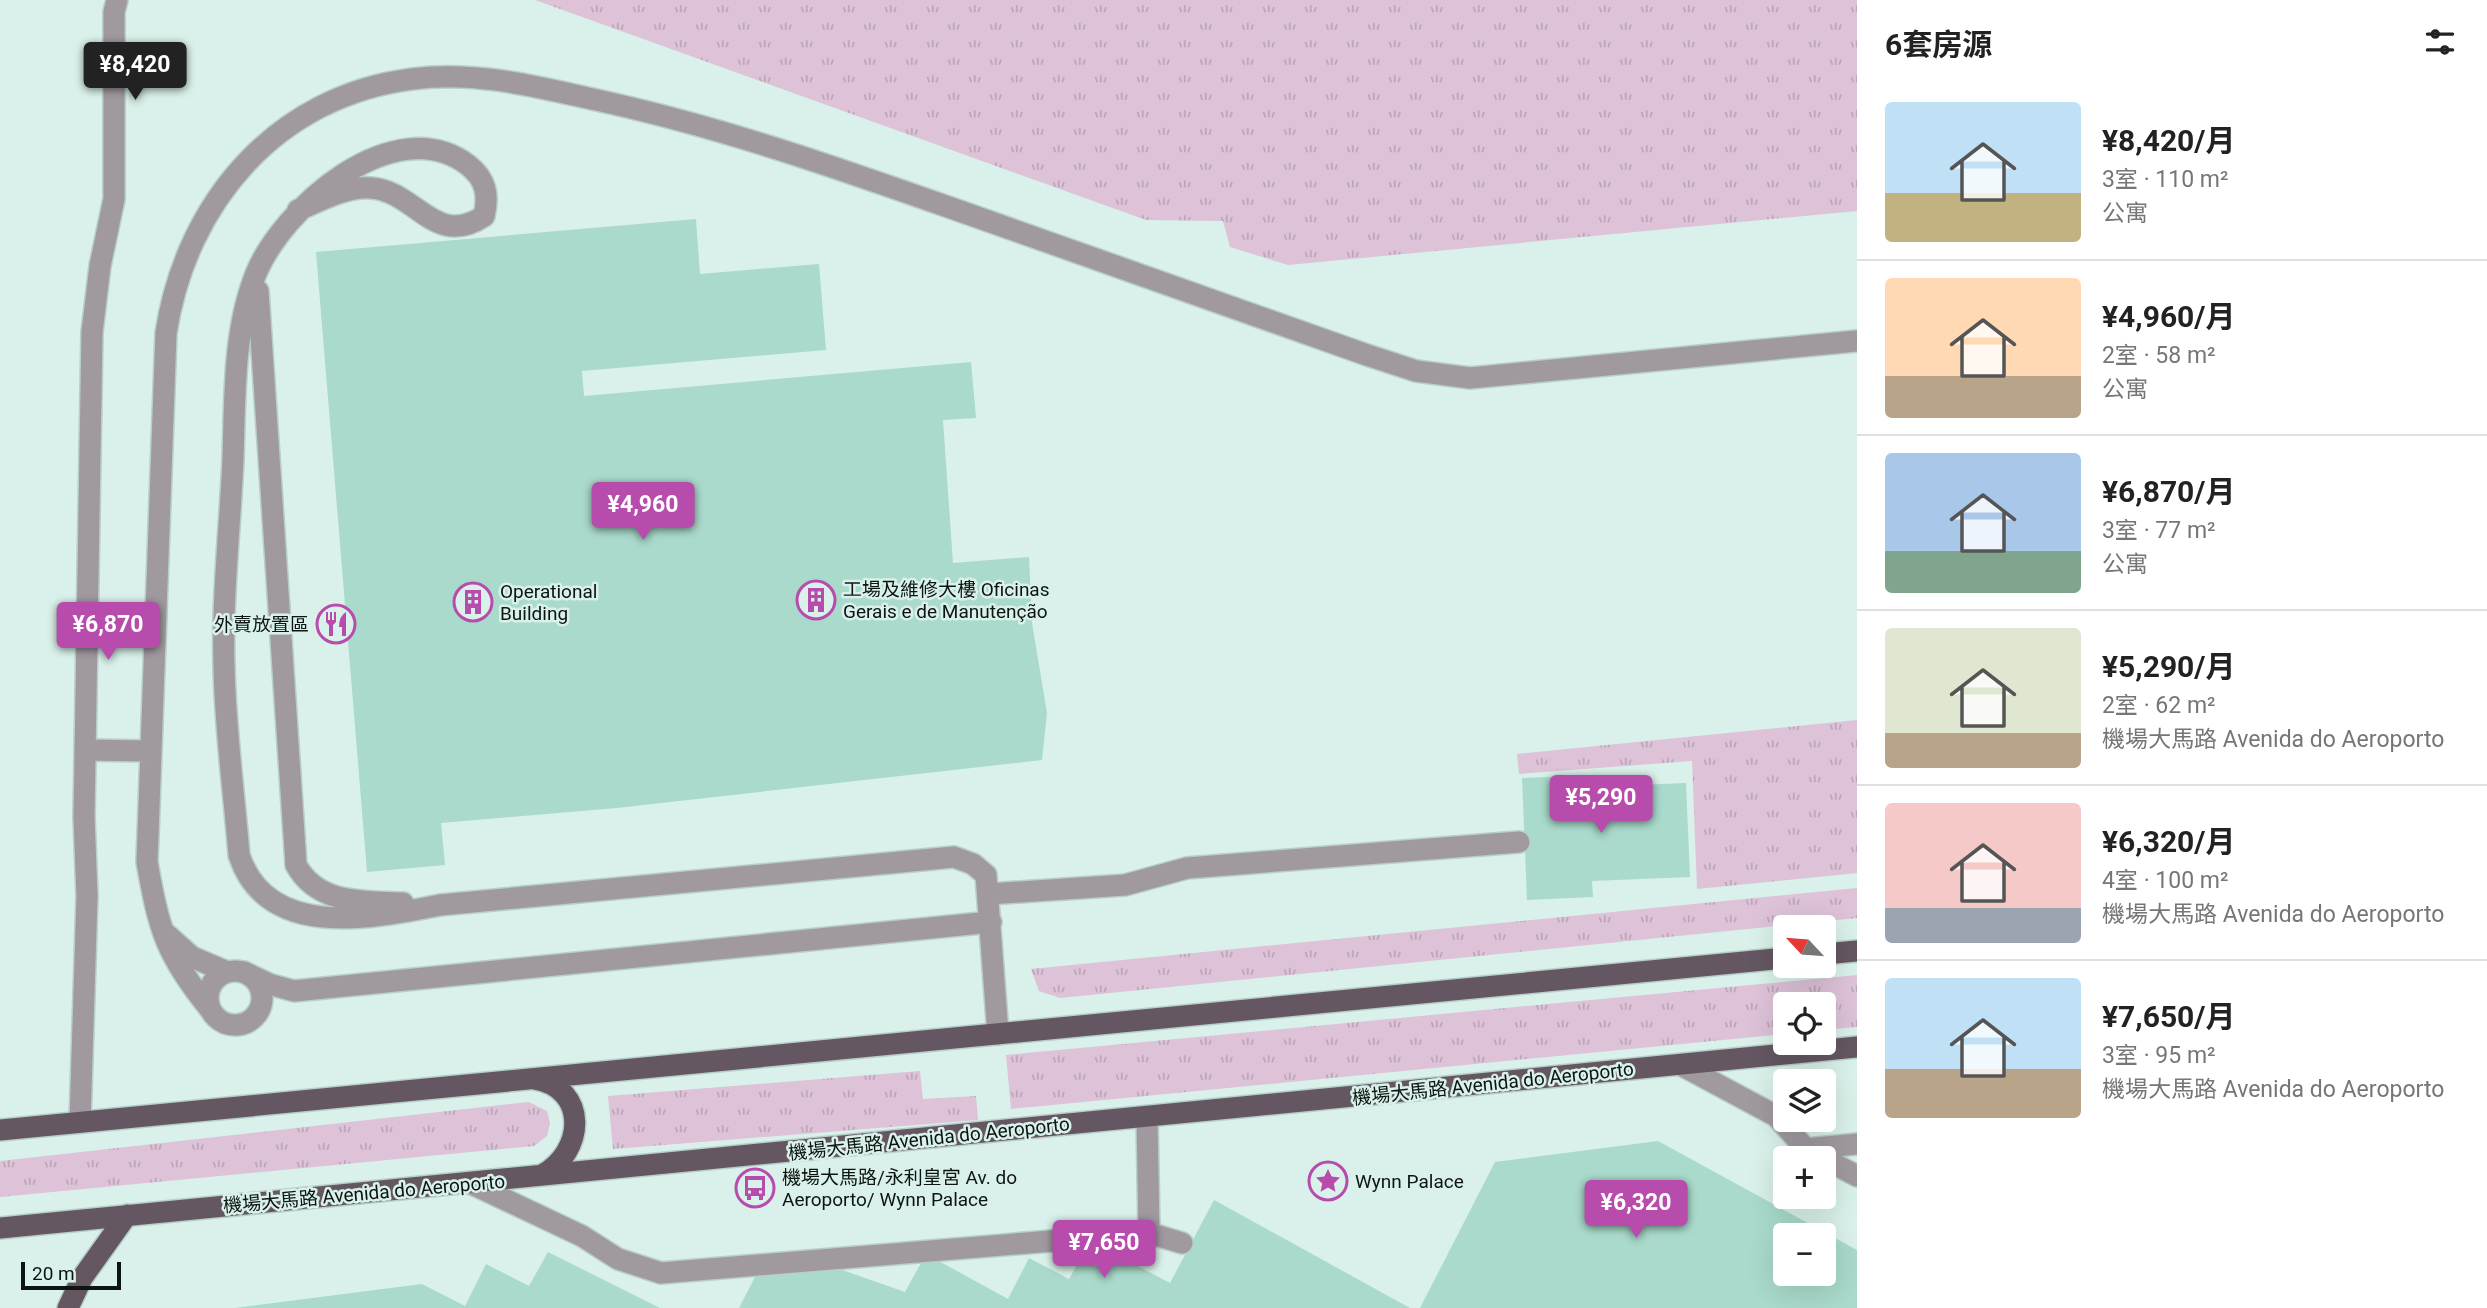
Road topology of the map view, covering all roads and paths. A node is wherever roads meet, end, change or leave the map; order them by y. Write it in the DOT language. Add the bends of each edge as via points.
graph roads {
  1 [pos="115,4"];
  2 [pos="298,210"];
  3 [pos="262,261"];
  4 [pos="1857,341"];
  5 [pos="85,750"];
  6 [pos="151,751"];
  7 [pos="1519,842"];
  8 [pos="989,894"];
  9 [pos="440,905"];
  10 [pos="991,922"];
  11 [pos="161,929"];
  12 [pos="1857,951"];
  13 [pos="1836,953"];
  14 [pos="1773,959"];
  15 [pos="235,972"];
  16 [pos="294,991"];
  17 [pos="210,1009"];
  18 [pos="256,1016"];
  19 [pos="998,1034"];
  20 [pos="1857,1047"];
  21 [pos="1681,1065"];
  22 [pos="532,1078"];
  23 [pos="1147,1117"];
  24 [pos="80,1122"];
  25 [pos="0,1130"];
  26 [pos="1857,1144"];
  27 [pos="1803,1146"];
  28 [pos="1836,1146"];
  29 [pos="1836,1165"];
  30 [pos="541,1176"];
  31 [pos="1857,1177"];
  32 [pos="470,1183"];
  33 [pos="127,1215"];
  34 [pos="0,1228"];
  35 [pos="1149,1233"];
  36 [pos="1182,1243"];
  37 [pos="68,1308"];
  1 -- 5 [label="street" via="114,199 92,331"];
  2 -- 2 [label="street" via="337,177 368,161 422,149 464,163 481,176 488,200 484,216 456,227 439,223 407,202 373,188"];
  2 -- 3 [label="street"];
  3 -- 9 [label="street" via="258,329 296,865 317,890 349,901"];
  3 -- 9 [label="street" via="245,309 237,370 225,604 224,665 239,856 256,889 292,910 341,919"];
  4 -- 6 [label="street" via="1470,378 1442,375 1367,355 806,157 697,123 510,81 411,79 355,92 319,106 278,131 248,161 192,238 172,292 163,368"];
  5 -- 6 [label="street"];
  5 -- 24 [label="street" via="87,896"];
  6 -- 11 [label="street" via="147,862"];
  7 -- 8 [label="street" via="1187,868 1125,885"];
  8 -- 9 [label="street" via="986,875 973,864 944,857"];
  8 -- 10 [label="street"];
  10 -- 16 [label="street"];
  10 -- 19 [label="street"];
  11 -- 15 [label="street" via="192,957"];
  11 -- 17 [label="street" via="181,974"];
  12 -- 13 [label="main road"];
  14 -- 19 [label="main road"];
  15 -- 16 [label="street"];
  15 -- 17 [label="street" via="219,976 209,991"];
  15 -- 18 [label="street" via="252,976 261,990"];
  16 -- 18 [label="street"];
  17 -- 18 [label="street" via="231,1026"];
  19 -- 22 [label="main road"];
  20 -- 21 [label="main road, 機場大馬路 Avenida do Aeroporto"];
  21 -- 23 [label="main road, 機場大馬路 Avenida do Aeroporto"];
  21 -- 27 [label="street" via="1776,1116"];
  22 -- 24 [label="main road"];
  22 -- 30 [label="main road" via="559,1089 574,1115 572,1145 565,1158"];
  23 -- 30 [label="main road, 機場大馬路 Avenida do Aeroporto"];
  23 -- 35 [label="street"];
  24 -- 25 [label="main road"];
  26 -- 28 [label="street"];
  29 -- 31 [label="street"];
  30 -- 32 [label="main road, 機場大馬路 Avenida do Aeroporto"];
  32 -- 33 [label="main road, 機場大馬路 Avenida do Aeroporto"];
  32 -- 35 [label="street" via="582,1236 618,1259 662,1273"];
  33 -- 34 [label="main road, 機場大馬路 Avenida do Aeroporto"];
  33 -- 37 [label="main road" via="82,1278"];
  35 -- 36 [label="street"];
}
